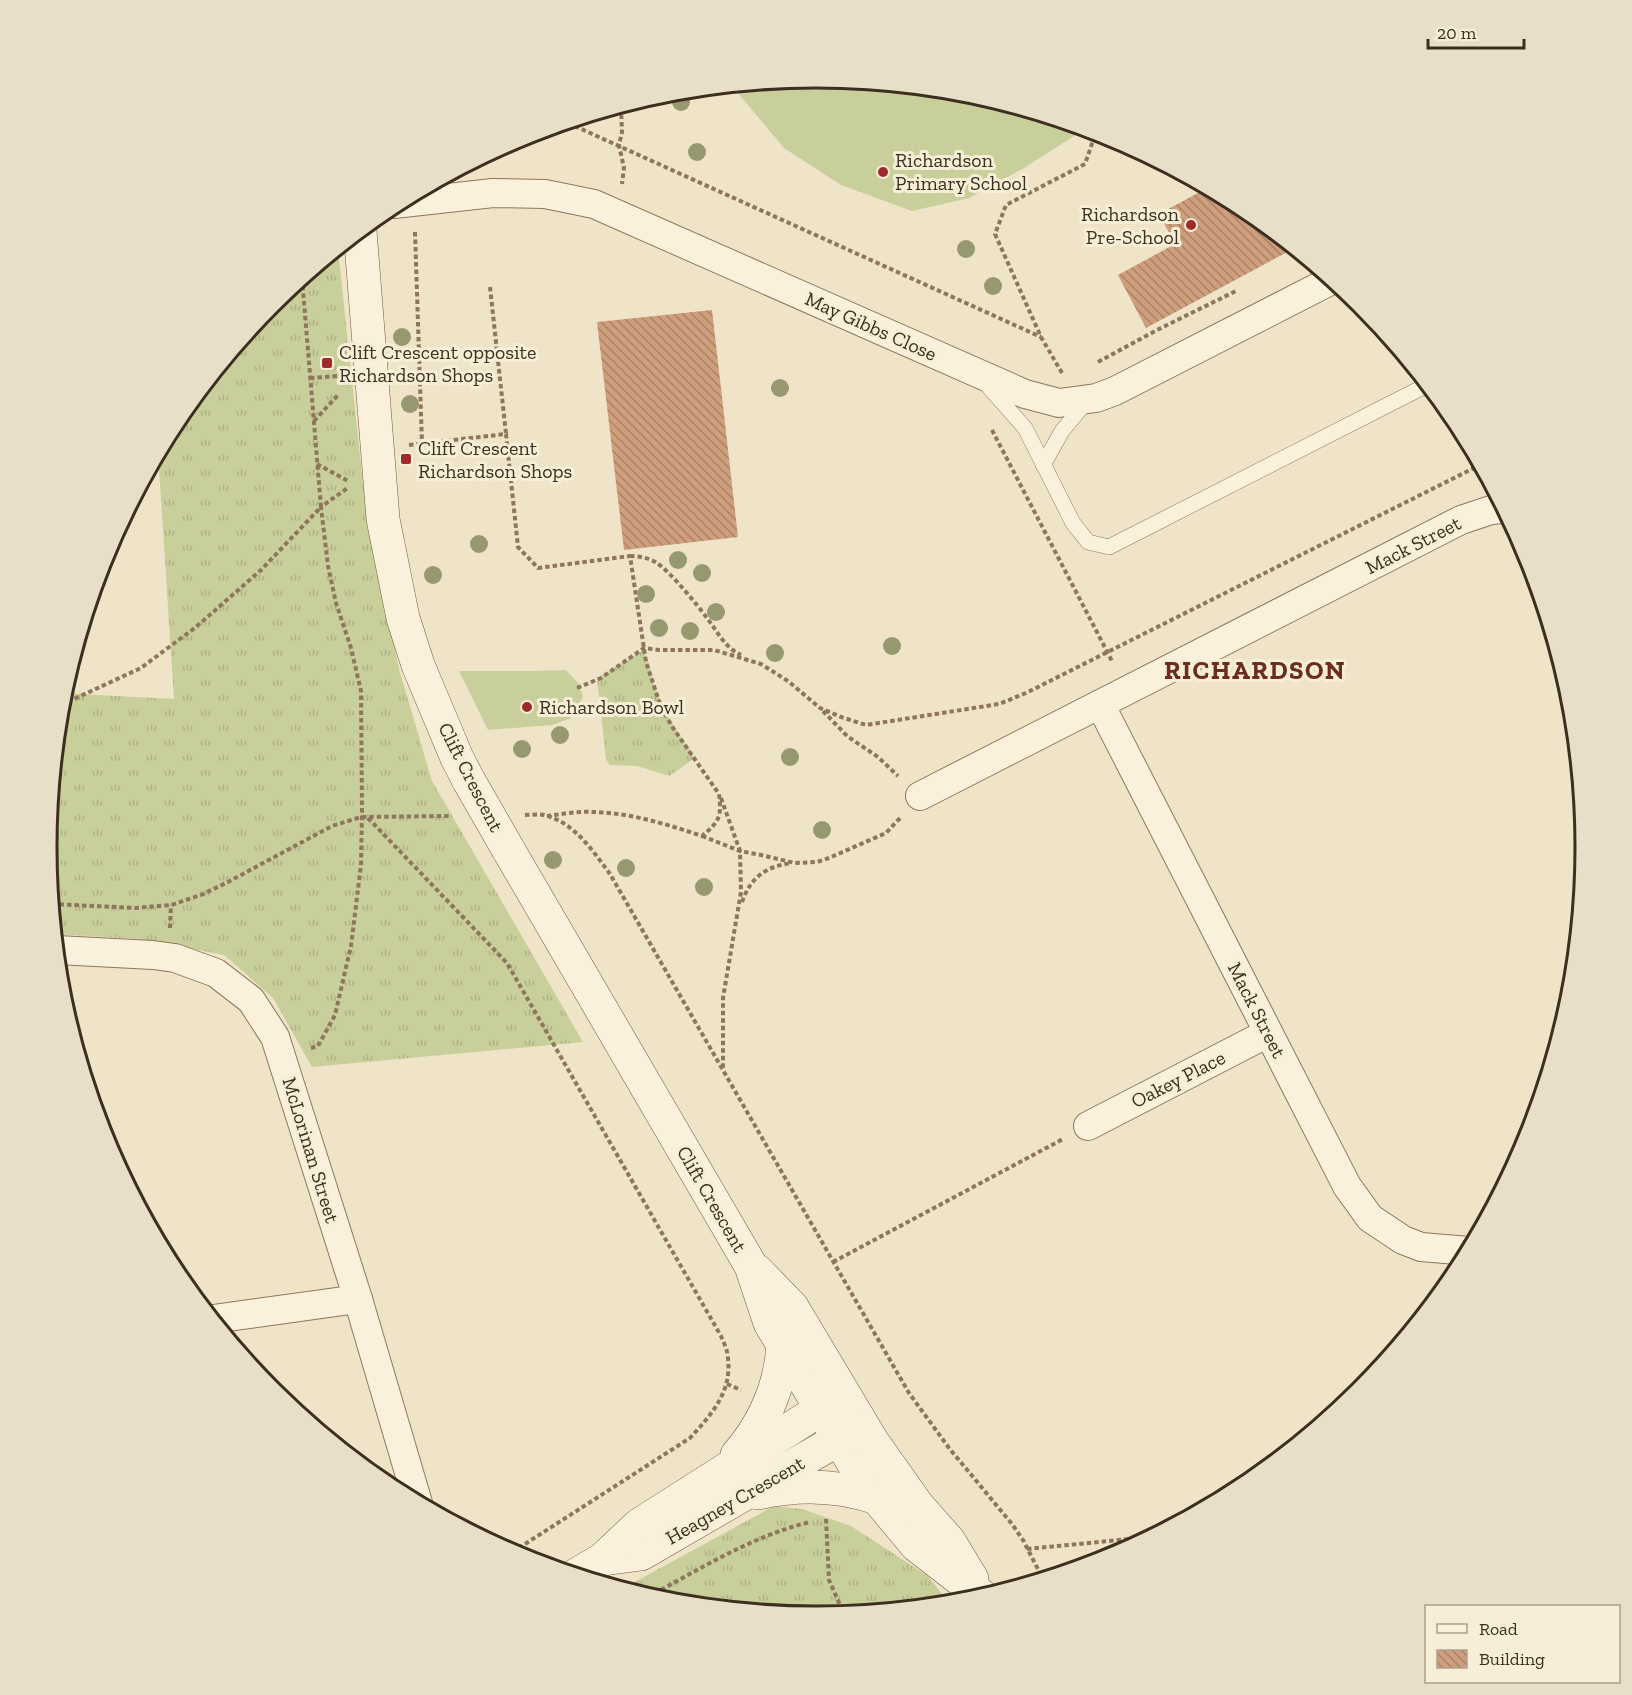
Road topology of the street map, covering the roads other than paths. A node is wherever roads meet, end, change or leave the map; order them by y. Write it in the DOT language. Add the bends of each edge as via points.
graph roads {
  1 [pos="418,201"];
  2 [pos="361,240"];
  3 [pos="1324,284"];
  4 [pos="970,369"];
  5 [pos="1420,388"];
  6 [pos="1089,399"];
  7 [pos="1043,465"];
  8 [pos="1496,510"];
  9 [pos="1100,704"];
  10 [pos="920,796"];
  11 [pos="64,950"];
  12 [pos="1268,1033"];
  13 [pos="1088,1126"];
  14 [pos="1459,1250"];
  15 [pos="751,1266"];
  16 [pos="358,1299"];
  17 [pos="220,1318"];
  18 [pos="783,1346"];
  19 [pos="832,1401"];
  20 [pos="851,1432"];
  21 [pos="732,1483"];
  22 [pos="415,1492"];
  23 [pos="878,1498"];
  24 [pos="589,1567"];
  25 [pos="978,1589"];
  26 [pos="974,1590"];
  1 -- 4 [label="street, May Gibbs Close" via="493,193 545,194 594,204"];
  2 -- 15 [label="street, Clift Crescent, bridge" via="383,519 403,618 418,665 469,781"];
  3 -- 6 [label="street, May Gibbs Close" via="1115,391"];
  4 -- 6 [label="street, May Gibbs Close" via="1024,394 1059,402"];
  4 -- 7 [label="lane" via="1025,428"];
  5 -- 7 [label="lane" via="1109,547 1088,542 1072,523"];
  6 -- 7 [label="lane" via="1062,431"];
  8 -- 9 [label="street, Mack Street" via="1461,520"];
  9 -- 10 [label="street, Mack Street"];
  9 -- 12 [label="street, Mack Street"];
  11 -- 16 [label="street, McLorinan Street" via="175,958 216,973 251,1000 275,1037"];
  12 -- 13 [label="street, Oakey Place"];
  12 -- 14 [label="street, Mack Street" via="1347,1186 1370,1218 1402,1240 1422,1247"];
  15 -- 18 [label="street, Clift Crescent" via="770,1323"];
  15 -- 19 [label="street, Clift Crescent" via="792,1307"];
  16 -- 17 [label="street"];
  16 -- 22 [label="street, McLorinan Street"];
  18 -- 19 [label="street, Clift Crescent"];
  18 -- 21 [label="street" via="771,1402"];
  19 -- 20 [label="street, Clift Crescent"];
  19 -- 21 [label="street, Heagney Crescent"];
  20 -- 21 [label="street, Heagney Crescent"];
  20 -- 23 [label="street, Clift Crescent" via="867,1486"];
  20 -- 25 [label="street, Clift Crescent" via="949,1541"];
  21 -- 23 [label="street" via="780,1488 821,1486"];
  21 -- 24 [label="street, Heagney Crescent" via="639,1525"];
  23 -- 26 [label="street, Clift Crescent" via="916,1545"];
}
